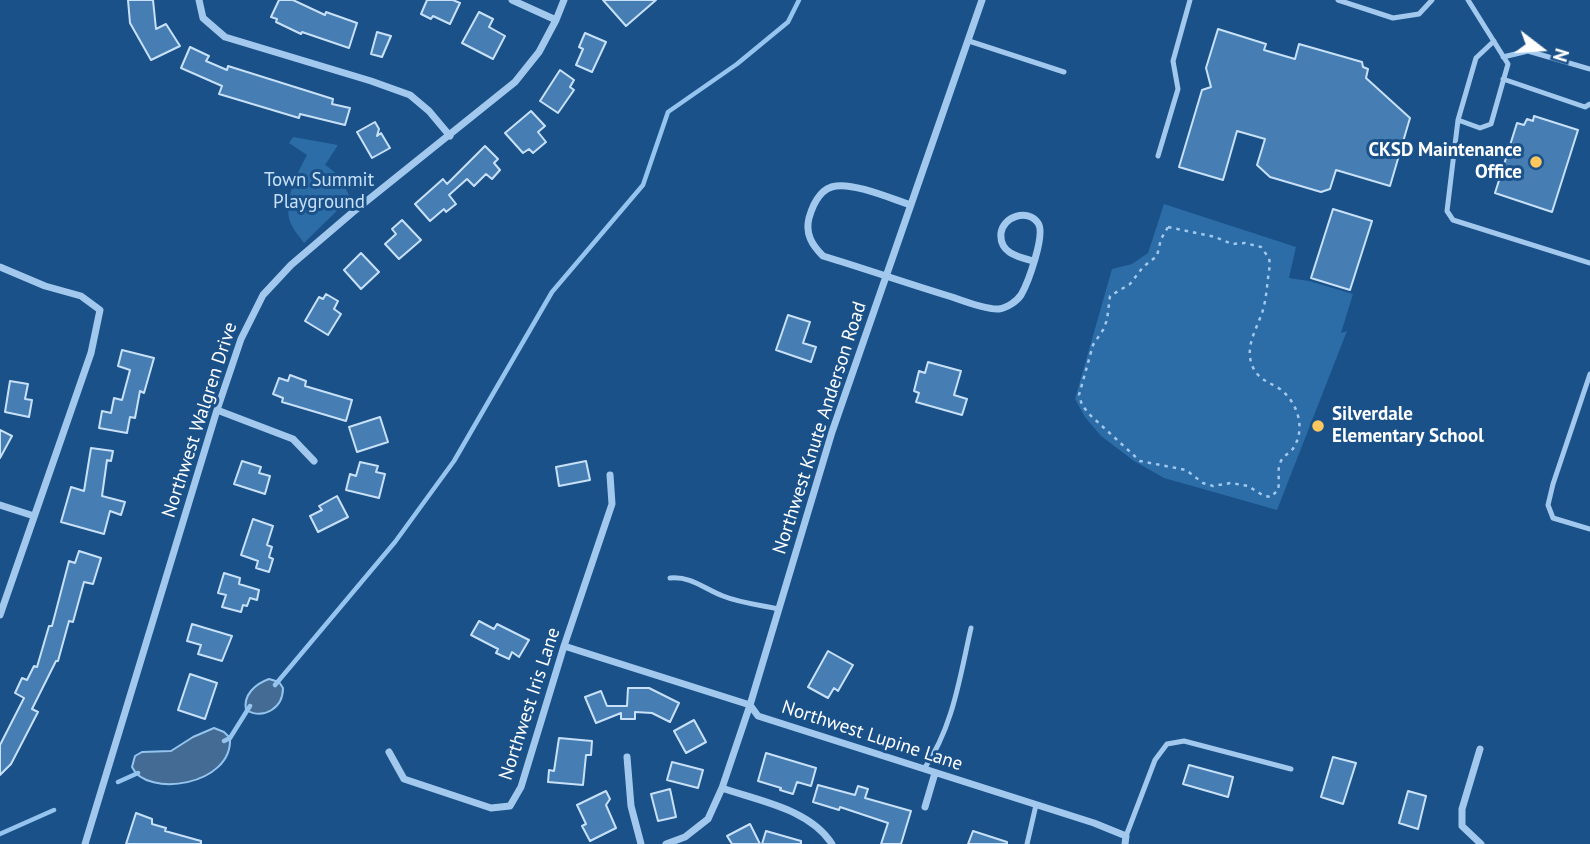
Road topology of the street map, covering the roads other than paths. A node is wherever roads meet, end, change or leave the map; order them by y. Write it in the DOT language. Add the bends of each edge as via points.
graph roads {
  1 [pos="199,0"];
  2 [pos="512,0"];
  3 [pos="564,0"];
  4 [pos="982,0"];
  5 [pos="1190,0"];
  6 [pos="1338,0"];
  7 [pos="1432,0"];
  8 [pos="1468,0"];
  9 [pos="556,20"];
  10 [pos="969,41"];
  11 [pos="1494,41"];
  12 [pos="1503,57"];
  13 [pos="1590,69"];
  14 [pos="1064,72"];
  15 [pos="1503,79"];
  16 [pos="1590,104"];
  17 [pos="1458,120"];
  18 [pos="450,136"];
  19 [pos="1158,156"];
  20 [pos="911,205"];
  21 [pos="1034,261"];
  22 [pos="1590,263"];
  23 [pos="0,267"];
  24 [pos="886,277"];
  25 [pos="1590,374"];
  26 [pos="217,410"];
  27 [pos="314,461"];
  28 [pos="610,475"];
  29 [pos="0,505"];
  30 [pos="34,516"];
  31 [pos="1590,529"];
  32 [pos="670,578"];
  33 [pos="779,608"];
  34 [pos="0,615"];
  35 [pos="971,628"];
  36 [pos="564,646"];
  37 [pos="750,705"];
  38 [pos="1480,749"];
  39 [pos="389,752"];
  40 [pos="627,757"];
  41 [pos="1291,769"];
  42 [pos="924,770"];
  43 [pos="935,774"];
  44 [pos="722,788"];
  45 [pos="1036,805"];
  46 [pos="925,807"];
  47 [pos="1126,840"];
  48 [pos="85,844"];
  49 [pos="641,844"];
  50 [pos="666,844"];
  51 [pos="832,844"];
  52 [pos="1027,844"];
  53 [pos="1481,844"];
  1 -- 18 [label="street" via="203,18 225,37 410,95"];
  2 -- 9 [label="street"];
  3 -- 9 [label="street, Northwest Walgren Drive"];
  4 -- 10 [label="street, Northwest Knute Anderson Road"];
  5 -- 19 [label="lane" via="1173,61 1178,89"];
  6 -- 7 [label="lane" via="1393,18 1419,14"];
  8 -- 11 [label="lane"];
  9 -- 18 [label="street, Northwest Walgren Drive" via="515,82"];
  10 -- 14 [label="lane"];
  10 -- 20 [label="street, Northwest Knute Anderson Road"];
  11 -- 12 [label="lane"];
  11 -- 17 [label="lane" via="1476,58"];
  12 -- 13 [label="lane" via="1528,51"];
  12 -- 15 [label="lane" via="1508,64"];
  15 -- 16 [label="lane" via="1585,107"];
  15 -- 17 [label="lane" via="1491,124 1480,128"];
  17 -- 22 [label="lane" via="1447,211 1453,220"];
  18 -- 26 [label="street, Northwest Walgren Drive" via="291,265 263,295 241,339"];
  20 -- 24 [label="street, Northwest Knute Anderson Road"];
  20 -- 24 [label="street" via="836,186 817,197 811,211 810,239 823,257"];
  21 -- 21 [label="street" via="1041,233 1038,223 1030,217 1007,220 1001,241 1005,249"];
  21 -- 24 [label="street" via="1020,296 999,309"];
  23 -- 30 [label="street" via="81,296 100,310 91,353"];
  24 -- 33 [label="street, Northwest Knute Anderson Road" via="832,432"];
  25 -- 31 [label="lane" via="1548,505 1553,518"];
  26 -- 27 [label="street" via="293,439"];
  26 -- 48 [label="street, Northwest Walgren Drive"];
  28 -- 36 [label="street, Northwest Iris Lane" via="612,504"];
  29 -- 30 [label="street"];
  30 -- 34 [label="street"];
  32 -- 33 [label="lane" via="699,582 723,596"];
  33 -- 37 [label="street, Northwest Knute Anderson Road"];
  35 -- 42 [label="lane" via="945,733"];
  36 -- 37 [label="street, Northwest Lupine Lane"];
  36 -- 39 [label="street, Northwest Iris Lane" via="521,788 510,806 491,808 404,779"];
  37 -- 42 [label="street, Northwest Lupine Lane" via="758,716"];
  37 -- 44 [label="street, Northwest Knute Anderson Road"];
  38 -- 53 [label="street" via="1462,809 1462,826"];
  40 -- 49 [label="street" via="631,806"];
  41 -- 47 [label="lane" via="1184,741 1167,744 1155,760"];
  42 -- 43 [label="street, Northwest Lupine Lane"];
  43 -- 45 [label="street, Northwest Lupine Lane"];
  43 -- 46 [label="street"];
  44 -- 50 [label="street, Northwest Knute Anderson Road" via="708,820"];
  44 -- 51 [label="street" via="801,816 822,829"];
  45 -- 47 [label="street, Northwest Lupine Lane" via="1094,822"];
  45 -- 52 [label="lane"];
}
